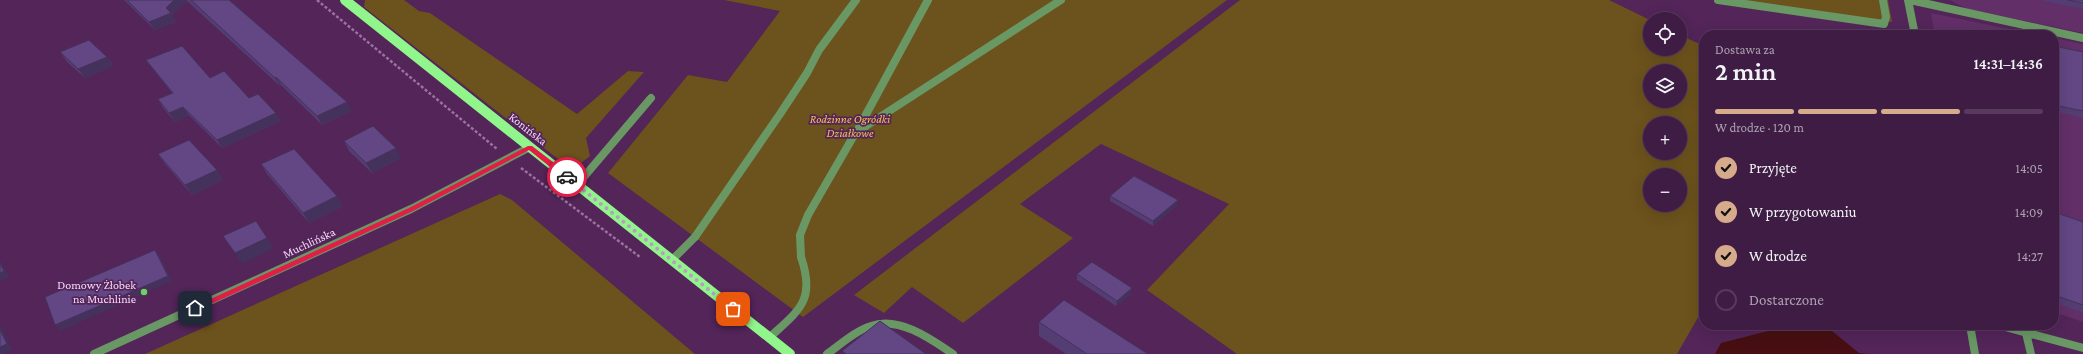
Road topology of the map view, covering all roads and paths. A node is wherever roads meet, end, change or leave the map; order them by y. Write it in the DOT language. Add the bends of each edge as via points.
graph roads {
  1 [pos="317,0"];
  2 [pos="856,0"];
  3 [pos="928,0"];
  4 [pos="1061,0"];
  5 [pos="1718,0"];
  6 [pos="1882,0"];
  7 [pos="1909,0"];
  8 [pos="1935,0"];
  9 [pos="348,1"];
  10 [pos="1929,4"];
  11 [pos="1914,30"];
  12 [pos="2047,30"];
  13 [pos="2059,33"];
  14 [pos="2083,38"];
  15 [pos="650,98"];
  16 [pos="853,137"];
  17 [pos="530,147"];
  18 [pos="508,158"];
  19 [pos="577,184"];
  20 [pos="672,260"];
  21 [pos="646,262"];
  22 [pos="1971,330"];
  23 [pos="2016,330"];
  24 [pos="2026,333"];
  25 [pos="769,338"];
  26 [pos="2083,348"];
  27 [pos="94,354"];
  28 [pos="790,354"];
  29 [pos="828,354"];
  30 [pos="953,354"];
  31 [pos="1975,354"];
  32 [pos="2031,354"];
  1 -- 18 [label="path"];
  2 -- 20 [label="street" via="818,50 807,73 780,114 694,237"];
  3 -- 16 [label="street"];
  4 -- 16 [label="street" via="866,126"];
  5 -- 6 [label="street" via="1884,24 1886,17"];
  7 -- 10 [label="street"];
  7 -- 11 [label="street"];
  8 -- 10 [label="street"];
  9 -- 17 [label="main road, Konińska"];
  10 -- 12 [label="street"];
  13 -- 14 [label="street"];
  15 -- 19 [label="street"];
  16 -- 25 [label="street" via="808,215 800,235 801,257 809,286 803,305"];
  17 -- 18 [label="street, Muchlińska"];
  17 -- 19 [label="main road, Konińska"];
  18 -- 21 [label="path"];
  18 -- 27 [label="street, Muchlińska" via="411,210"];
  19 -- 20 [label="main road, Konińska"];
  20 -- 25 [label="main road, Konińska"];
  22 -- 31 [label="street"];
  23 -- 24 [label="street"];
  24 -- 26 [label="street"];
  24 -- 32 [label="street"];
  25 -- 28 [label="main road, Konińska"];
  29 -- 30 [label="street" via="865,329 878,324 904,327 930,339"];
}
